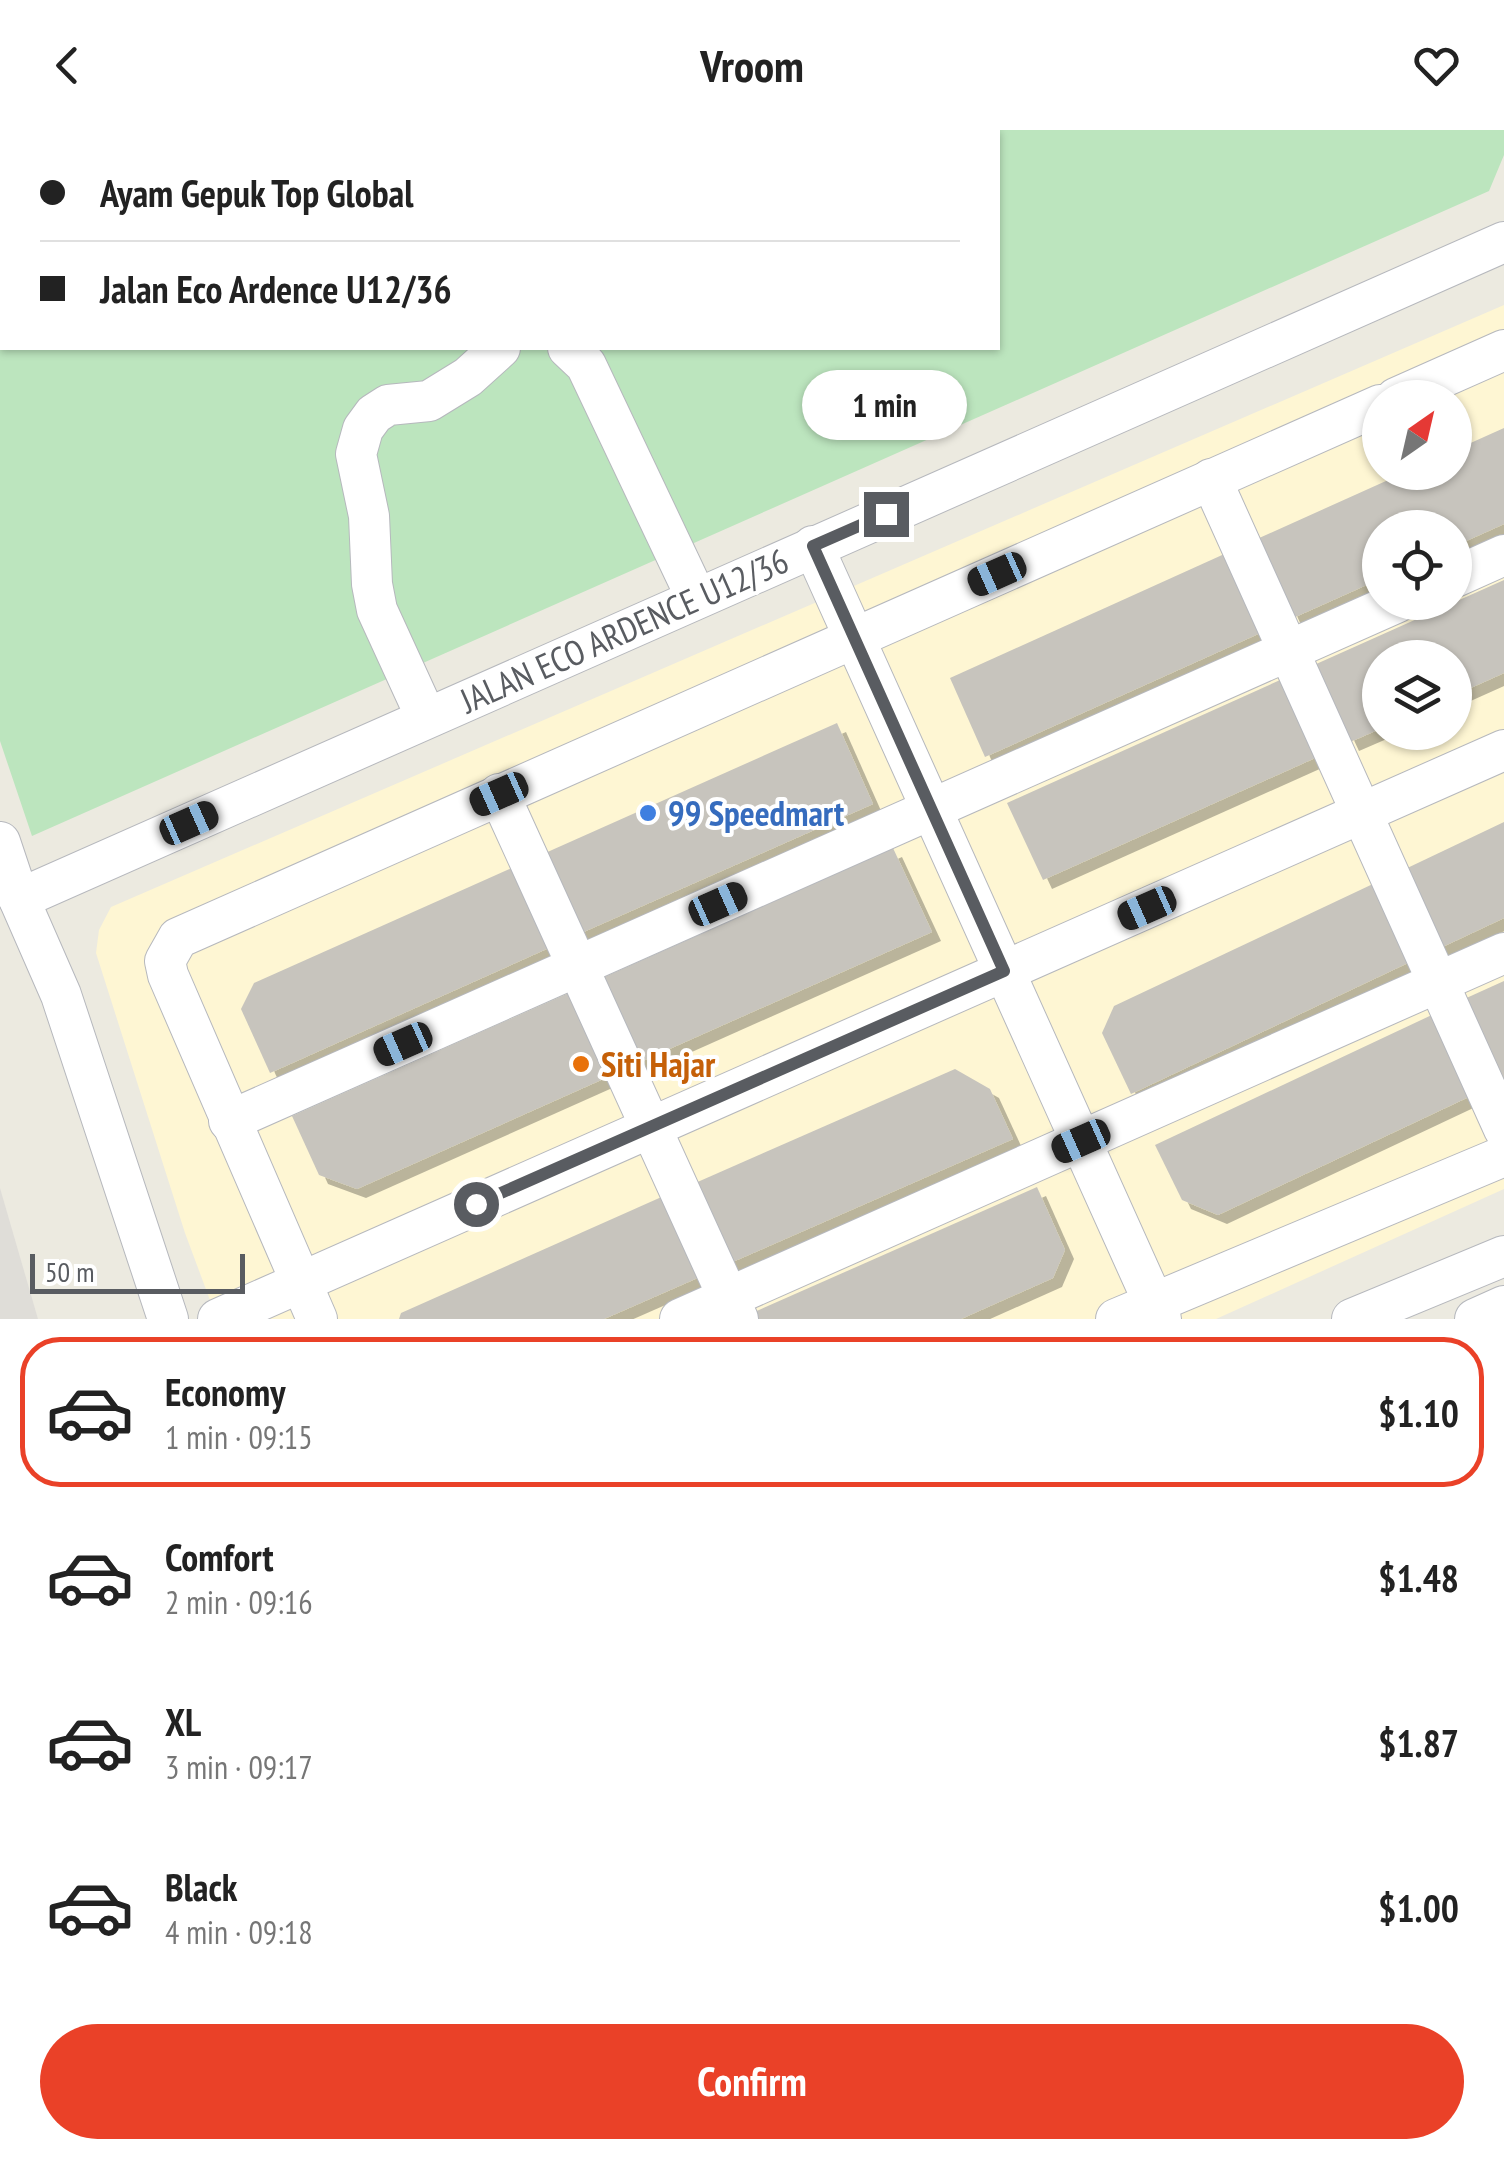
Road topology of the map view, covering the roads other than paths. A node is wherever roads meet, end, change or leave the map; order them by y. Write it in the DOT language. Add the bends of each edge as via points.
graph roads {
  1 [pos="1504,242"];
  2 [pos="498,350"];
  3 [pos="570,350"];
  4 [pos="1504,350"];
  5 [pos="1436,380"];
  6 [pos="1362,412"];
  7 [pos="1211,480"];
  8 [pos="813,546"];
  9 [pos="1504,555"];
  10 [pos="1472,569"];
  11 [pos="696,597"];
  12 [pos="1362,618"];
  13 [pos="854,638"];
  14 [pos="1288,651"];
  15 [pos="426,718"];
  16 [pos="1504,750"];
  17 [pos="499,794"];
  18 [pos="932,810"];
  19 [pos="1362,813"];
  20 [pos="0,842"];
  21 [pos="19,899"];
  22 [pos="1504,953"];
  23 [pos="576,967"];
  24 [pos="1004,971"];
  25 [pos="1438,982"];
  26 [pos="230,1121"];
  27 [pos="652,1127"];
  28 [pos="1504,1129"];
  29 [pos="1081,1141"];
  30 [pos="1504,1156"];
  31 [pos="1504,1256"];
  32 [pos="300,1282"];
  33 [pos="1504,1306"];
  34 [pos="733,1308"];
  35 [pos="1157,1311"];
  36 [pos="168,1319"];
  37 [pos="218,1319"];
  38 [pos="316,1319"];
  39 [pos="680,1319"];
  40 [pos="1116,1319"];
  41 [pos="1352,1319"];
  42 [pos="1475,1319"];
  1 -- 8 [label="street, JALAN ECO ARDENCE U12/36"];
  2 -- 15 [label="street" via="430,400 374,414 356,454 377,610"];
  3 -- 11 [label="street" via="586,365"];
  4 -- 5 [label="street"];
  6 -- 7 [label="street"];
  7 -- 13 [label="street"];
  7 -- 14 [label="street"];
  8 -- 11 [label="street, JALAN ECO ARDENCE U12/36"];
  8 -- 13 [label="street"];
  9 -- 10 [label="street"];
  11 -- 15 [label="street, JALAN ECO ARDENCE U12/36"];
  12 -- 14 [label="street"];
  13 -- 17 [label="street"];
  13 -- 18 [label="street"];
  14 -- 18 [label="street"];
  14 -- 19 [label="street"];
  15 -- 21 [label="street, JALAN ECO ARDENCE U12/36"];
  16 -- 19 [label="street"];
  17 -- 23 [label="street"];
  17 -- 26 [label="street" via="178,938 165,961 168,975"];
  18 -- 23 [label="street"];
  18 -- 24 [label="street"];
  19 -- 24 [label="street"];
  19 -- 25 [label="street"];
  20 -- 21 [label="street"];
  21 -- 36 [label="street" via="62,995"];
  22 -- 25 [label="street"];
  23 -- 26 [label="street"];
  23 -- 27 [label="street"];
  24 -- 27 [label="street"];
  24 -- 29 [label="street"];
  25 -- 28 [label="street"];
  25 -- 29 [label="street"];
  26 -- 32 [label="street"];
  27 -- 32 [label="street"];
  27 -- 34 [label="street"];
  29 -- 34 [label="street"];
  29 -- 35 [label="street"];
  30 -- 35 [label="street"];
  31 -- 41 [label="street"];
  32 -- 37 [label="street"];
  32 -- 38 [label="street"];
  33 -- 42 [label="street"];
  34 -- 39 [label="street"];
  35 -- 40 [label="street"];
}
